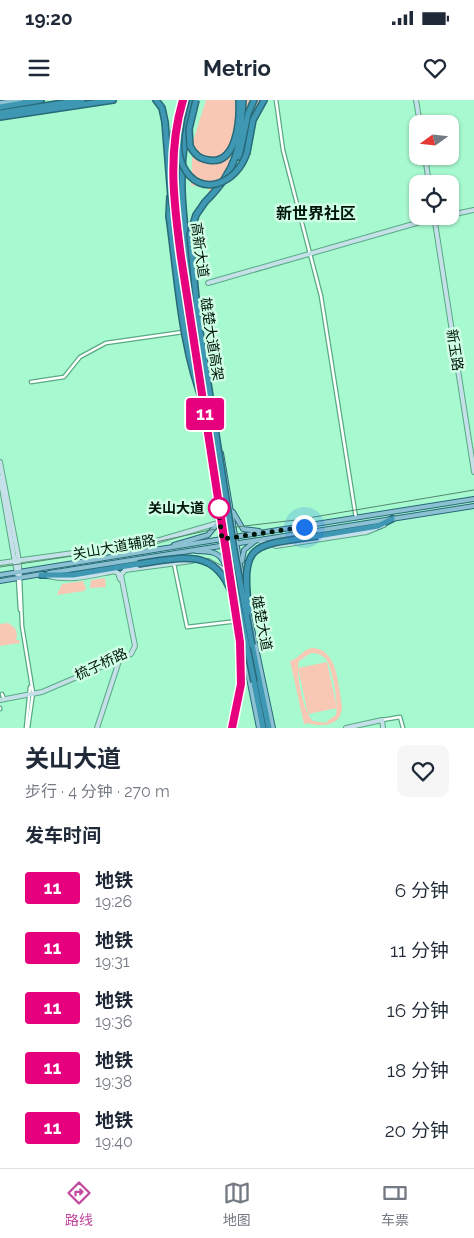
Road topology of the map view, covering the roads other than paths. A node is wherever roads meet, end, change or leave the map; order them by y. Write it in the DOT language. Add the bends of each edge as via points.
graph roads {
  1 [pos="21,100"];
  2 [pos="41,100"];
  3 [pos="82,100"];
  4 [pos="98,100"];
  5 [pos="113,100"];
  6 [pos="156,100"];
  7 [pos="164,100"];
  8 [pos="182,100"];
  9 [pos="186,100"];
  10 [pos="195,100"];
  11 [pos="239,100"];
  12 [pos="243,100"];
  13 [pos="254,100"];
  14 [pos="264,100"];
  15 [pos="276,100"];
  16 [pos="416,100"];
  17 [pos="0,105"];
  18 [pos="182,112"];
  19 [pos="0,115"];
  20 [pos="418,115"];
  21 [pos="165,122"];
  22 [pos="223,185"];
  23 [pos="171,189"];
  24 [pos="474,210"];
  25 [pos="459,213"];
  26 [pos="409,224"];
  27 [pos="436,225"];
  28 [pos="311,253"];
  29 [pos="184,267"];
  30 [pos="208,282"];
  31 [pos="198,319"];
  32 [pos="190,331"];
  33 [pos="31,382"];
  34 [pos="205,407"];
  35 [pos="0,462"];
  36 [pos="474,472"];
  37 [pos="0,478"];
  38 [pos="474,499"];
  39 [pos="229,501"];
  40 [pos="474,506"];
  41 [pos="356,519"];
  42 [pos="392,519"];
  43 [pos="233,521"];
  44 [pos="220,524"];
  45 [pos="266,531"];
  46 [pos="236,537"];
  47 [pos="222,539"];
  48 [pos="258,540"];
  49 [pos="237,543"];
  50 [pos="223,545"];
  51 [pos="165,548"];
  52 [pos="181,552"];
  53 [pos="165,555"];
  54 [pos="17,562"];
  55 [pos="182,562"];
  56 [pos="0,563"];
  57 [pos="167,564"];
  58 [pos="174,564"];
  59 [pos="242,568"];
  60 [pos="125,570"];
  61 [pos="114,571"];
  62 [pos="18,572"];
  63 [pos="228,572"];
  64 [pos="0,574"];
  65 [pos="41,574"];
  66 [pos="19,578"];
  67 [pos="0,581"];
  68 [pos="230,584"];
  69 [pos="238,621"];
  70 [pos="252,645"];
  71 [pos="120,660"];
  72 [pos="105,666"];
  73 [pos="254,682"];
  74 [pos="2,694"];
  75 [pos="31,694"];
  76 [pos="2,700"];
  77 [pos="382,720"];
  78 [pos="353,727"];
  79 [pos="27,728"];
  80 [pos="96,728"];
  81 [pos="261,728"];
  82 [pos="271,728"];
  83 [pos="346,728"];
  84 [pos="383,728"];
  85 [pos="403,728"];
  1 -- 17 [label="main road"];
  2 -- 17 [label="highway"];
  3 -- 19 [label="highway"];
  4 -- 19 [label="main road"];
  5 -- 19 [label="highway"];
  6 -- 21 [label="highway" via="162,108"];
  7 -- 21 [label="highway"];
  8 -- 23 [label="main road, 高新大道" via="171,140"];
  9 -- 18 [label="highway, 雄楚大道高架"];
  10 -- 11 [label="highway, bridge" via="189,141 196,155 211,161 222,158 232,148"];
  10 -- 31 [label="highway, 雄楚大道高架, bridge" via="182,146 180,187"];
  10 -- 39 [label="main road, 高新大道" via="184,146 183,209"];
  12 -- 22 [label="highway" via="237,153"];
  13 -- 22 [label="highway, bridge" via="237,162"];
  14 -- 18 [label="highway, bridge" via="254,120 241,168 220,183 198,181 183,166 179,146"];
  15 -- 28 [label="street" via="283,150"];
  16 -- 20 [label="street"];
  18 -- 29 [label="highway, 雄楚大道高架, bridge" via="175,144 174,189"];
  21 -- 29 [label="highway, bridge" via="171,197"];
  22 -- 31 [label="highway, bridge" via="199,210 191,230"];
  23 -- 32 [label="main road, 高新大道"];
  23 -- 34 [label="highway, bridge" via="169,216 187,338"];
  24 -- 25 [label="street"];
  26 -- 28 [label="street"];
  27 -- 36 [label="street, 新玉路"];
  28 -- 30 [label="street"];
  28 -- 41 [label="street" via="321,296"];
  29 -- 34 [label="highway, 雄楚大道高架, bridge"];
  31 -- 70 [label="highway, 雄楚大道高架, bridge"];
  32 -- 33 [label="street" via="106,344 80,356 64,377"];
  32 -- 44 [label="main road, 高新大道"];
  34 -- 73 [label="highway, 雄楚大道高架, bridge" via="228,552"];
  35 -- 54 [label="street"];
  37 -- 54 [label="street"];
  38 -- 41 [label="main road"];
  39 -- 43 [label="main road, 高新大道"];
  39 -- 45 [label="main road" via="243,529"];
  40 -- 42 [label="main road"];
  41 -- 45 [label="main road"];
  42 -- 48 [label="main road"];
  42 -- 48 [label="street" via="363,533 276,546"];
  42 -- 70 [label="highway, bridge" via="378,526 264,546 253,553 248,560 245,582"];
  43 -- 46 [label="main road, 雄楚大道"];
  44 -- 47 [label="main road, 雄楚大道"];
  44 -- 51 [label="main road" via="208,535"];
  44 -- 54 [label="street, 关山大道辅路" via="153,542"];
  45 -- 46 [label="main road"];
  46 -- 47 [label="main road"];
  46 -- 49 [label="main road, 雄楚大道"];
  47 -- 50 [label="main road, 雄楚大道"];
  47 -- 51 [label="main road"];
  48 -- 49 [label="main road"];
  48 -- 59 [label="main road" via="244,550"];
  49 -- 50 [label="main road"];
  49 -- 59 [label="main road, 雄楚大道"];
  50 -- 52 [label="main road"];
  50 -- 63 [label="main road, 雄楚大道"];
  51 -- 62 [label="main road"];
  52 -- 53 [label="main road"];
  52 -- 55 [label="main road"];
  52 -- 63 [label="main road" via="215,552 223,559"];
  53 -- 57 [label="main road"];
  53 -- 65 [label="main road"];
  54 -- 56 [label="street, 关山大道辅路"];
  54 -- 62 [label="street"];
  55 -- 58 [label="street, 关山大道辅路"];
  55 -- 68 [label="street, 关山大道辅路" via="212,562 221,568"];
  57 -- 58 [label="street, 关山大道辅路"];
  57 -- 60 [label="street, 关山大道辅路"];
  58 -- 69 [label="street" via="187,627"];
  59 -- 82 [label="main road, 雄楚大道"];
  60 -- 61 [label="street, 关山大道辅路"];
  60 -- 71 [label="street" via="121,575 136,648"];
  61 -- 65 [label="street, 关山大道辅路" via="73,579"];
  61 -- 75 [label="street, 梳子桥路" via="119,575 124,597 133,644 131,652"];
  62 -- 64 [label="main road"];
  62 -- 66 [label="street"];
  63 -- 68 [label="main road, 雄楚大道"];
  65 -- 66 [label="main road"];
  65 -- 73 [label="highway, bridge" via="73,574 186,557 207,561 218,569 229,585"];
  66 -- 67 [label="main road"];
  66 -- 75 [label="street" via="21,627"];
  68 -- 69 [label="main road, 雄楚大道"];
  69 -- 81 [label="main road, 雄楚大道"];
  70 -- 82 [label="highway, 雄楚大道高架"];
  71 -- 72 [label="street, 梳子桥路"];
  71 -- 80 [label="street"];
  72 -- 75 [label="street, 梳子桥路"];
  72 -- 80 [label="street" via="112,672"];
  73 -- 81 [label="highway, 雄楚大道高架"];
  74 -- 76 [label="street"];
  75 -- 76 [label="street, 梳子桥路"];
  75 -- 79 [label="street"];
  77 -- 78 [label="street"];
  77 -- 84 [label="street"];
  77 -- 85 [label="street" via="400,717"];
  78 -- 83 [label="street"];
}
